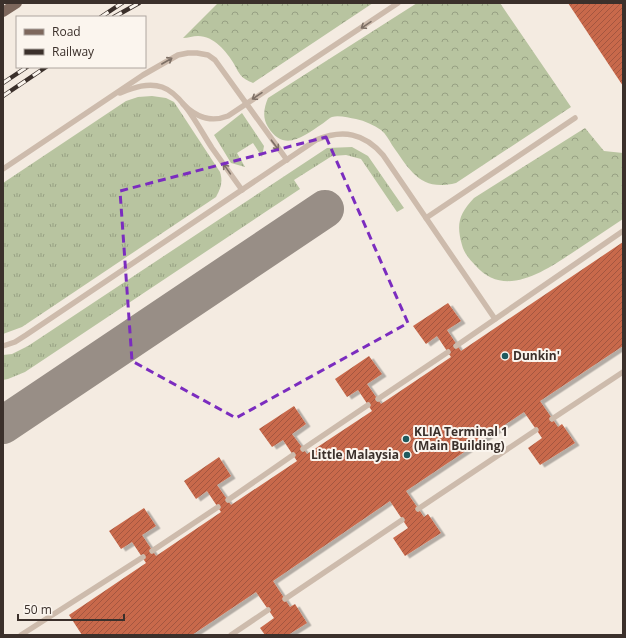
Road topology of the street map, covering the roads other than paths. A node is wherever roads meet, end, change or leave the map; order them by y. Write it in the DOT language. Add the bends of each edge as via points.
graph roads {
  1 [pos="17,3"];
  2 [pos="398,3"];
  3 [pos="3,12"];
  4 [pos="111,97"];
  5 [pos="183,104"];
  6 [pos="246,104"];
  7 [pos="575,118"];
  8 [pos="287,160"];
  9 [pos="3,169"];
  10 [pos="242,190"];
  11 [pos="426,218"];
  12 [pos="623,231"];
  13 [pos="495,319"];
  14 [pos="3,346"];
  15 [pos="456,346"];
  16 [pos="448,352"];
  17 [pos="623,372"];
  18 [pos="378,399"];
  19 [pos="368,405"];
  20 [pos="552,419"];
  21 [pos="536,430"];
  22 [pos="303,449"];
  23 [pos="294,455"];
  24 [pos="228,500"];
  25 [pos="218,507"];
  26 [pos="418,509"];
  27 [pos="402,520"];
  28 [pos="152,551"];
  29 [pos="143,557"];
  30 [pos="285,599"];
  31 [pos="268,610"];
  32 [pos="22,635"];
  33 [pos="231,635"];
  1 -- 3 [label="main road"];
  2 -- 6 [label="lane, one-way"];
  4 -- 5 [label="lane" via="133,88 151,85 169,90"];
  4 -- 6 [label="lane, one-way" via="178,55 197,53 208,55 215,60"];
  4 -- 9 [label="lane"];
  5 -- 6 [label="lane" via="197,115 213,119 228,116"];
  10 -- 5 [label="lane, one-way"];
  6 -- 8 [label="lane, one-way"];
  7 -- 11 [label="lane"];
  8 -- 10 [label="lane"];
  8 -- 11 [label="lane" via="324,137 344,134 358,136 376,147 383,155"];
  10 -- 14 [label="lane" via="16,342"];
  11 -- 13 [label="lane"];
  12 -- 13 [label="lane"];
  13 -- 15 [label="lane"];
  16 -- 18 [label="lane"];
  17 -- 20 [label="lane"];
  19 -- 22 [label="lane"];
  21 -- 26 [label="lane"];
  23 -- 24 [label="lane"];
  25 -- 28 [label="lane"];
  27 -- 30 [label="lane"];
  29 -- 32 [label="lane"];
  31 -- 33 [label="lane"];
}
